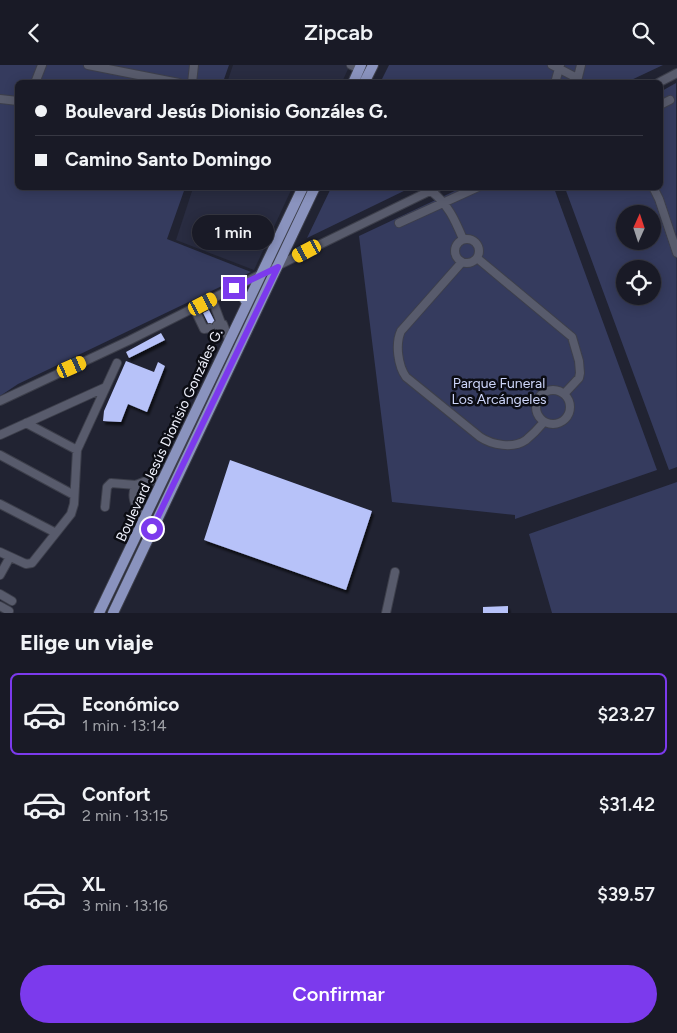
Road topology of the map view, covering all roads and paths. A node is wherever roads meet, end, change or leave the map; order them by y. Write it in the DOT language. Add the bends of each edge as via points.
graph roads {
  1 [pos="42,65"];
  2 [pos="88,65"];
  3 [pos="194,65"];
  4 [pos="373,65"];
  5 [pos="582,65"];
  6 [pos="357,66"];
  7 [pos="557,66"];
  8 [pos="677,73"];
  9 [pos="36,80"];
  10 [pos="164,80"];
  11 [pos="192,80"];
  12 [pos="353,80"];
  13 [pos="366,80"];
  14 [pos="555,80"];
  15 [pos="577,80"];
  16 [pos="663,80"];
  17 [pos="0,99"];
  18 [pos="670,100"];
  19 [pos="15,101"];
  20 [pos="663,104"];
  21 [pos="302,190"];
  22 [pos="314,190"];
  23 [pos="432,190"];
  24 [pos="435,190"];
  25 [pos="472,190"];
  26 [pos="654,190"];
  27 [pos="444,203"];
  28 [pos="399,223"];
  29 [pos="463,239"];
  30 [pos="677,253"];
  31 [pos="477,258"];
  32 [pos="462,261"];
  33 [pos="278,267"];
  34 [pos="260,275"];
  35 [pos="234,288"];
  36 [pos="212,299"];
  37 [pos="247,303"];
  38 [pos="194,309"];
  39 [pos="216,325"];
  40 [pos="229,339"];
  41 [pos="118,363"];
  42 [pos="106,387"];
  43 [pos="564,394"];
  44 [pos="0,401"];
  45 [pos="26,423"];
  46 [pos="543,423"];
  47 [pos="0,435"];
  48 [pos="77,450"];
  49 [pos="0,455"];
  50 [pos="163,479"];
  51 [pos="136,485"];
  52 [pos="74,495"];
  53 [pos="1,507"];
  54 [pos="105,507"];
  55 [pos="143,520"];
  56 [pos="56,533"];
  57 [pos="0,552"];
  58 [pos="10,557"];
  59 [pos="395,572"];
  60 [pos="0,575"];
  61 [pos="0,594"];
  62 [pos="12,601"];
  63 [pos="0,606"];
  64 [pos="9,611"];
  65 [pos="99,613"];
  66 [pos="112,613"];
  67 [pos="386,613"];
  1 -- 9 [label="street"];
  2 -- 10 [label="street"];
  3 -- 11 [label="street"];
  4 -- 13 [label="main road"];
  5 -- 15 [label="street"];
  6 -- 12 [label="main road"];
  7 -- 14 [label="street"];
  7 -- 15 [label="street"];
  8 -- 16 [label="street"];
  17 -- 19 [label="street"];
  18 -- 20 [label="street"];
  21 -- 34 [label="main road, Boulevard Jesús Dionisio Gonzáles G."];
  22 -- 33 [label="main road, Boulevard Jesús Dionisio Gonzáles G."];
  23 -- 33 [label="street"];
  24 -- 27 [label="street"];
  25 -- 27 [label="street"];
  26 -- 30 [label="street"];
  27 -- 28 [label="street"];
  27 -- 29 [label="street"];
  29 -- 31 [label="street" via="477,243 480,251"];
  29 -- 32 [label="street" via="455,252"];
  31 -- 32 [label="street" via="470,262"];
  31 -- 43 [label="street" via="572,337 580,373"];
  32 -- 46 [label="street" via="400,331 398,344 402,370 406,377 491,443 523,441"];
  33 -- 34 [label="street"];
  33 -- 66 [label="main road, Boulevard Jesús Dionisio Gonzáles G."];
  34 -- 35 [label="street"];
  34 -- 37 [label="main road, Boulevard Jesús Dionisio Gonzáles G."];
  35 -- 36 [label="street"];
  35 -- 37 [label="main road" via="240,291"];
  36 -- 38 [label="street"];
  36 -- 39 [label="street"];
  37 -- 40 [label="main road, Boulevard Jesús Dionisio Gonzáles G."];
  38 -- 39 [label="street" via="204,329"];
  38 -- 44 [label="street"];
  39 -- 40 [label="street" via="223,325"];
  40 -- 50 [label="main road, Boulevard Jesús Dionisio Gonzáles G."];
  41 -- 42 [label="street"];
  42 -- 45 [label="street"];
  42 -- 48 [label="street"];
  43 -- 46 [label="street" via="570,404 568,416 559,424"];
  43 -- 46 [label="street" via="554,390 540,396 535,406"];
  45 -- 47 [label="street"];
  45 -- 48 [label="street"];
  48 -- 52 [label="street"];
  49 -- 52 [label="street"];
  50 -- 51 [label="street"];
  50 -- 55 [label="main road, Boulevard Jesús Dionisio Gonzáles G."];
  51 -- 54 [label="street" via="111,483 107,487"];
  51 -- 55 [label="street" via="133,498"];
  52 -- 56 [label="street" via="71,514"];
  53 -- 56 [label="street"];
  55 -- 65 [label="main road, Boulevard Jesús Dionisio Gonzáles G."];
  56 -- 58 [label="street" via="32,563 26,564"];
  57 -- 58 [label="street"];
  58 -- 60 [label="street"];
  59 -- 67 [label="street"];
  61 -- 62 [label="street"];
  63 -- 64 [label="street"];
}
